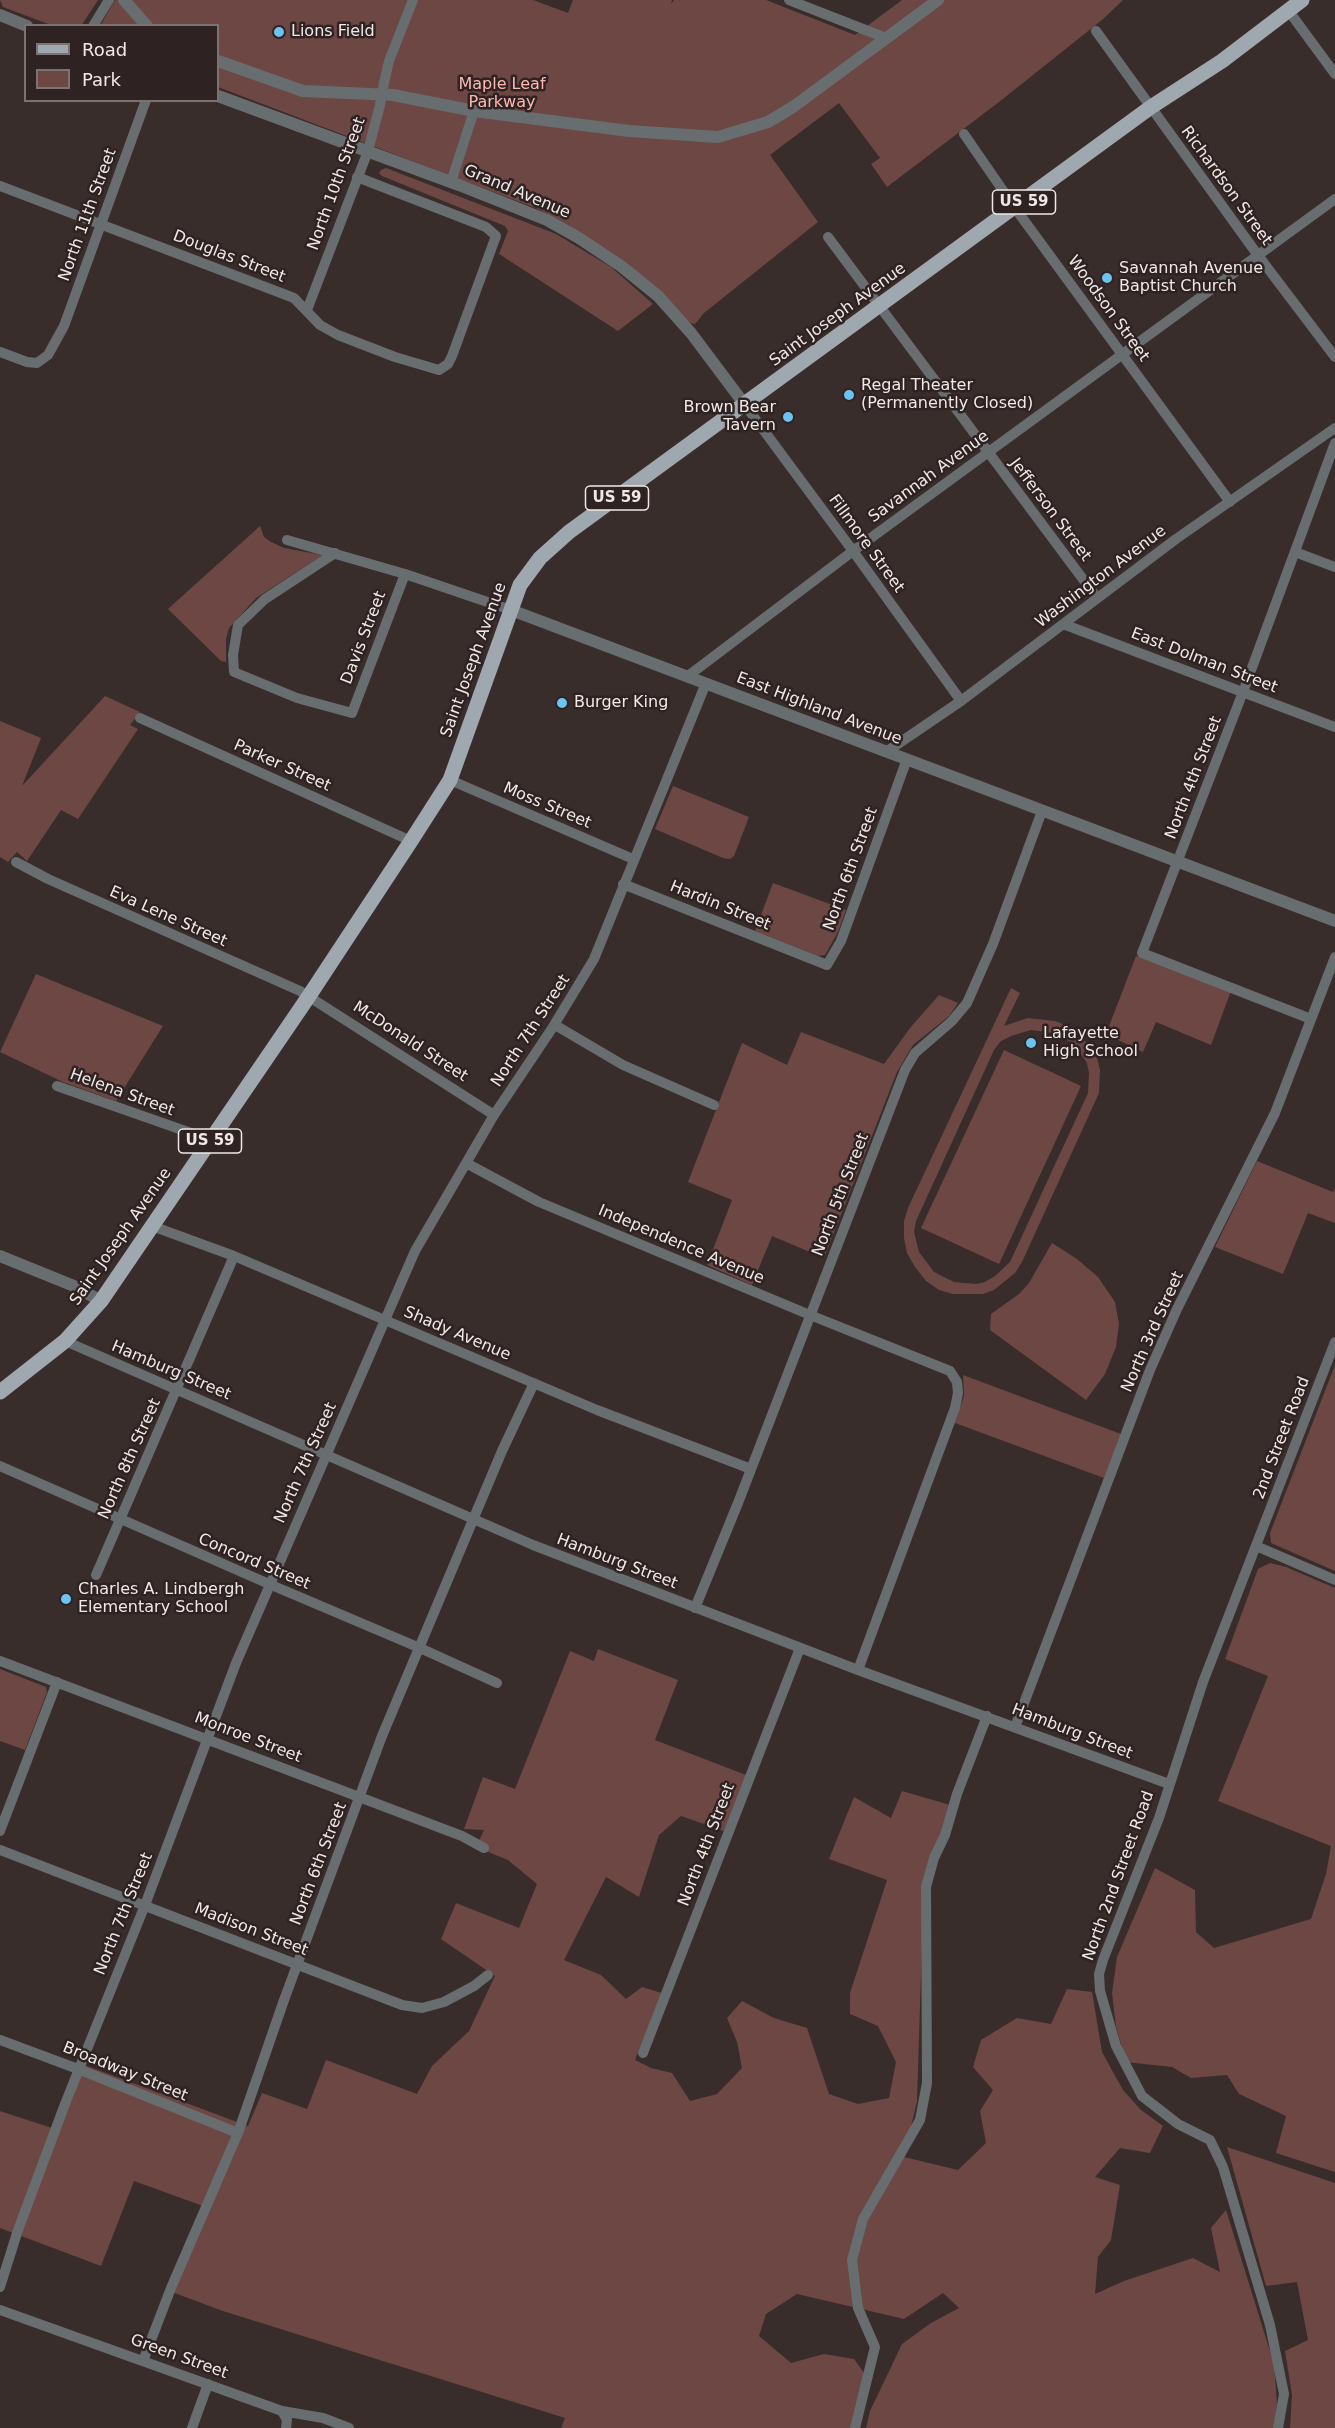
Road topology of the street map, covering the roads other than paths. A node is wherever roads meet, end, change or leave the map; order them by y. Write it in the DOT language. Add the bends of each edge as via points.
graph roads {
  1 [pos="110,0"];
  2 [pos="124,0"];
  3 [pos="413,0"];
  4 [pos="789,0"];
  5 [pos="938,0"];
  6 [pos="1302,0"];
  7 [pos="1288,10"];
  8 [pos="0,15"];
  9 [pos="95,21"];
  10 [pos="145,24"];
  11 [pos="24,25"];
  12 [pos="1096,31"];
  13 [pos="886,38"];
  14 [pos="219,61"];
  15 [pos="1335,74"];
  16 [pos="219,96"];
  17 [pos="145,102"];
  18 [pos="1151,107"];
  19 [pos="474,111"];
  20 [pos="964,134"];
  21 [pos="368,151"];
  22 [pos="357,177"];
  23 [pos="451,182"];
  24 [pos="0,186"];
  25 [pos="1335,199"];
  26 [pos="1015,208"];
  27 [pos="101,224"];
  28 [pos="828,237"];
  29 [pos="1257,254"];
  30 [pos="881,307"];
  31 [pos="307,309"];
  32 [pos="0,352"];
  33 [pos="1123,354"];
  34 [pos="1335,357"];
  35 [pos="745,405"];
  36 [pos="1335,428"];
  37 [pos="1335,443"];
  38 [pos="988,452"];
  39 [pos="1230,502"];
  40 [pos="288,540"];
  41 [pos="854,551"];
  42 [pos="1295,552"];
  43 [pos="335,553"];
  44 [pos="1335,567"];
  45 [pos="405,574"];
  46 [pos="1097,598"];
  47 [pos="511,610"];
  48 [pos="1063,624"];
  49 [pos="687,676"];
  50 [pos="706,683"];
  51 [pos="1243,692"];
  52 [pos="960,701"];
  53 [pos="140,718"];
  54 [pos="1335,727"];
  55 [pos="886,752"];
  56 [pos="907,759"];
  57 [pos="450,780"];
  58 [pos="1042,811"];
  59 [pos="411,841"];
  60 [pos="633,859"];
  61 [pos="16,862"];
  62 [pos="1178,862"];
  63 [pos="623,884"];
  64 [pos="1335,921"];
  65 [pos="805,956"];
  66 [pos="1335,957"];
  67 [pos="309,996"];
  68 [pos="1311,1019"];
  69 [pos="555,1025"];
  70 [pos="57,1086"];
  71 [pos="714,1106"];
  72 [pos="494,1114"];
  73 [pos="211,1140"];
  74 [pos="466,1163"];
  75 [pos="152,1226"];
  76 [pos="0,1256"];
  77 [pos="234,1256"];
  78 [pos="101,1301"];
  79 [pos="810,1315"];
  80 [pos="385,1320"];
  81 [pos="65,1341"];
  82 [pos="1335,1342"];
  83 [pos="534,1383"];
  84 [pos="177,1389"];
  85 [pos="0,1392"];
  86 [pos="327,1454"];
  87 [pos="0,1466"];
  88 [pos="751,1469"];
  89 [pos="475,1519"];
  90 [pos="120,1520"];
  91 [pos="1256,1545"];
  92 [pos="96,1575"];
  93 [pos="1335,1580"];
  94 [pos="269,1584"];
  95 [pos="695,1608"];
  96 [pos="420,1647"];
  97 [pos="800,1648"];
  98 [pos="0,1661"];
  99 [pos="858,1670"];
  100 [pos="57,1682"];
  101 [pos="497,1683"];
  102 [pos="987,1716"];
  103 [pos="1015,1727"];
  104 [pos="208,1739"];
  105 [pos="1169,1784"];
  106 [pos="360,1797"];
  107 [pos="0,1831"];
  108 [pos="484,1848"];
  109 [pos="0,1851"];
  110 [pos="145,1905"];
  111 [pos="297,1964"];
  112 [pos="488,1975"];
  113 [pos="0,2040"];
  114 [pos="643,2053"];
  115 [pos="78,2069"];
  116 [pos="238,2133"];
  117 [pos="0,2287"];
  118 [pos="0,2310"];
  119 [pos="143,2361"];
  120 [pos="208,2384"];
  121 [pos="282,2411"];
  122 [pos="192,2428"];
  123 [pos="286,2428"];
  124 [pos="349,2428"];
  125 [pos="855,2428"];
  126 [pos="1278,2428"];
  1 -- 9 [label="street"];
  2 -- 10 [label="street"];
  3 -- 21 [label="street, North 10th Street, bridge" via="389,61"];
  4 -- 13 [label="street"];
  5 -- 13 [label="street"];
  6 -- 7 [label="main road, Saint Joseph Avenue / US 59"];
  7 -- 15 [label="street"];
  7 -- 18 [label="main road, Saint Joseph Avenue / US 59" via="1222,61"];
  8 -- 11 [label="street"];
  12 -- 18 [label="street, Richardson Street"];
  13 -- 19 [label="street" via="768,122 718,137 629,131"];
  14 -- 19 [label="street" via="303,92 393,96"];
  16 -- 21 [label="street, Grand Avenue"];
  17 -- 27 [label="street, North 11th Street"];
  18 -- 26 [label="main road, Saint Joseph Avenue / US 59"];
  18 -- 29 [label="street, Richardson Street"];
  19 -- 23 [label="street"];
  20 -- 26 [label="street, Woodson Street"];
  21 -- 22 [label="street, North 10th Street"];
  21 -- 23 [label="street, Grand Avenue"];
  22 -- 31 [label="street, North 10th Street"];
  22 -- 31 [label="street, Douglas Street" via="486,227 496,236 452,357 439,370 395,357 338,335 320,325"];
  23 -- 35 [label="street, Grand Avenue" via="547,220 621,266 658,296"];
  24 -- 27 [label="street, Douglas Street"];
  25 -- 29 [label="street, Savannah Avenue"];
  26 -- 30 [label="main road, Saint Joseph Avenue / US 59"];
  26 -- 33 [label="street, Woodson Street"];
  27 -- 31 [label="street, Douglas Street" via="294,298"];
  27 -- 32 [label="street, North 11th Street" via="57,338 44,360 27,362"];
  28 -- 30 [label="street, Jefferson Street"];
  29 -- 33 [label="street, Savannah Avenue"];
  29 -- 34 [label="street, Richardson Street"];
  30 -- 35 [label="main road, Saint Joseph Avenue / US 59"];
  30 -- 38 [label="street, Jefferson Street"];
  33 -- 38 [label="street, Savannah Avenue"];
  33 -- 39 [label="street, Woodson Street"];
  35 -- 41 [label="street, Fillmore Street"];
  35 -- 47 [label="main road, Saint Joseph Avenue / US 59" via="569,532 528,573"];
  36 -- 39 [label="street, Washington Avenue"];
  37 -- 42 [label="street, North 4th Street"];
  38 -- 41 [label="street, Savannah Avenue"];
  38 -- 46 [label="street, Jefferson Street"];
  39 -- 46 [label="street, Washington Avenue"];
  40 -- 43 [label="street, East Highland Avenue"];
  41 -- 49 [label="street, Savannah Avenue"];
  41 -- 52 [label="street, Fillmore Street"];
  42 -- 44 [label="street"];
  42 -- 51 [label="street, North 4th Street"];
  43 -- 45 [label="street, East Highland Avenue"];
  43 -- 45 [label="street, Davis Street" via="265,599 238,625 234,672 297,698 352,713"];
  45 -- 47 [label="street, East Highland Avenue"];
  46 -- 48 [label="street, Washington Avenue"];
  47 -- 49 [label="street, East Highland Avenue"];
  47 -- 57 [label="main road, Saint Joseph Avenue / US 59"];
  48 -- 51 [label="street, East Dolman Street"];
  48 -- 52 [label="street, Washington Avenue"];
  49 -- 50 [label="street, East Highland Avenue"];
  50 -- 55 [label="street, East Highland Avenue"];
  50 -- 60 [label="street, North 7th Street"];
  51 -- 54 [label="street, East Dolman Street"];
  51 -- 62 [label="street, North 4th Street"];
  52 -- 55 [label="street, Washington Avenue"];
  53 -- 59 [label="street, Parker Street"];
  55 -- 56 [label="street, East Highland Avenue"];
  56 -- 58 [label="street, East Highland Avenue"];
  56 -- 65 [label="street, North 6th Street" via="841,940 827,965"];
  57 -- 59 [label="main road, Saint Joseph Avenue / US 59"];
  57 -- 60 [label="street, Moss Street"];
  58 -- 62 [label="street, East Highland Avenue"];
  58 -- 79 [label="street, North 5th Street" via="967,1003 915,1053 905,1070"];
  59 -- 67 [label="main road, Saint Joseph Avenue / US 59"];
  60 -- 63 [label="street, North 7th Street"];
  61 -- 67 [label="street, Eva Lene Street"];
  62 -- 64 [label="street, East Highland Avenue"];
  62 -- 68 [label="street, North 4th Street" via="1142,954"];
  63 -- 65 [label="street, Hardin Street"];
  63 -- 69 [label="street, North 7th Street" via="594,959"];
  66 -- 68 [label="street, North 3rd Street"];
  67 -- 72 [label="street, McDonald Street"];
  67 -- 73 [label="main road, Saint Joseph Avenue / US 59"];
  68 -- 103 [label="street, North 3rd Street" via="1275,1113 1150,1371"];
  69 -- 71 [label="street" via="623,1065"];
  69 -- 72 [label="street, North 7th Street"];
  70 -- 73 [label="street, Helena Street"];
  72 -- 74 [label="street, North 7th Street"];
  73 -- 75 [label="main road, Saint Joseph Avenue / US 59"];
  74 -- 79 [label="street, Independence Avenue" via="539,1202"];
  74 -- 80 [label="street, North 7th Street" via="415,1251"];
  75 -- 77 [label="street, Shady Avenue"];
  75 -- 78 [label="main road, Saint Joseph Avenue / US 59"];
  76 -- 78 [label="street"];
  77 -- 80 [label="street, Shady Avenue"];
  77 -- 84 [label="street, North 8th Street"];
  78 -- 81 [label="main road, Saint Joseph Avenue / US 59"];
  79 -- 88 [label="street, North 5th Street"];
  79 -- 99 [label="street, Independence Avenue" via="950,1371 957,1382 955,1408"];
  80 -- 83 [label="street, Shady Avenue"];
  80 -- 86 [label="street, North 7th Street"];
  81 -- 84 [label="street, Hamburg Street"];
  81 -- 85 [label="main road, Saint Joseph Avenue / US 59"];
  82 -- 91 [label="street, 2nd Street Road"];
  83 -- 88 [label="street, Shady Avenue"];
  83 -- 89 [label="street, North 6th Street"];
  84 -- 86 [label="street, Hamburg Street"];
  84 -- 90 [label="street, North 8th Street"];
  86 -- 89 [label="street, Hamburg Street"];
  86 -- 94 [label="street, North 7th Street"];
  87 -- 90 [label="street, Concord Street"];
  88 -- 95 [label="street, North 5th Street"];
  89 -- 95 [label="street, Hamburg Street"];
  89 -- 96 [label="street, North 6th Street"];
  90 -- 92 [label="street, North 8th Street"];
  90 -- 94 [label="street, Concord Street"];
  91 -- 93 [label="street"];
  91 -- 105 [label="street, North 2nd Street Road"];
  94 -- 96 [label="street, Concord Street"];
  94 -- 104 [label="street, North 7th Street"];
  95 -- 97 [label="street, Hamburg Street"];
  96 -- 101 [label="street, Concord Street"];
  96 -- 106 [label="street, North 6th Street"];
  97 -- 99 [label="street, Hamburg Street"];
  97 -- 114 [label="street, North 4th Street"];
  98 -- 100 [label="street, Monroe Street"];
  99 -- 102 [label="street, Hamburg Street"];
  100 -- 104 [label="street, Monroe Street"];
  100 -- 107 [label="street"];
  102 -- 103 [label="street, Hamburg Street"];
  102 -- 125 [label="street" via="926,1887 927,2083 920,2120 863,2219 852,2260 858,2308 875,2347"];
  103 -- 105 [label="street, Hamburg Street"];
  104 -- 106 [label="street, Monroe Street"];
  104 -- 110 [label="street, North 7th Street"];
  105 -- 126 [label="street, North 2nd Street Road" via="1103,1960 1100,1991 1116,2046 1142,2096 1178,2124 1210,2140 1223,2167 1270,2325 1284,2394"];
  106 -- 108 [label="street, Monroe Street"];
  106 -- 111 [label="street, North 6th Street"];
  109 -- 110 [label="street, Madison Street"];
  110 -- 111 [label="street, Madison Street"];
  110 -- 115 [label="street, North 7th Street"];
  111 -- 112 [label="street, Madison Street" via="402,2005 422,2008 444,2002"];
  111 -- 116 [label="street, North 6th Street"];
  113 -- 115 [label="street, Broadway Street"];
  115 -- 116 [label="street, Broadway Street"];
  115 -- 117 [label="street, North 7th Street"];
  116 -- 119 [label="street, North 6th Street"];
  118 -- 119 [label="street, Green Street"];
  119 -- 120 [label="street, Green Street"];
  120 -- 121 [label="street, Green Street"];
  120 -- 122 [label="street"];
  121 -- 123 [label="street"];
  121 -- 124 [label="street, Green Street" via="323,2418"];
}
